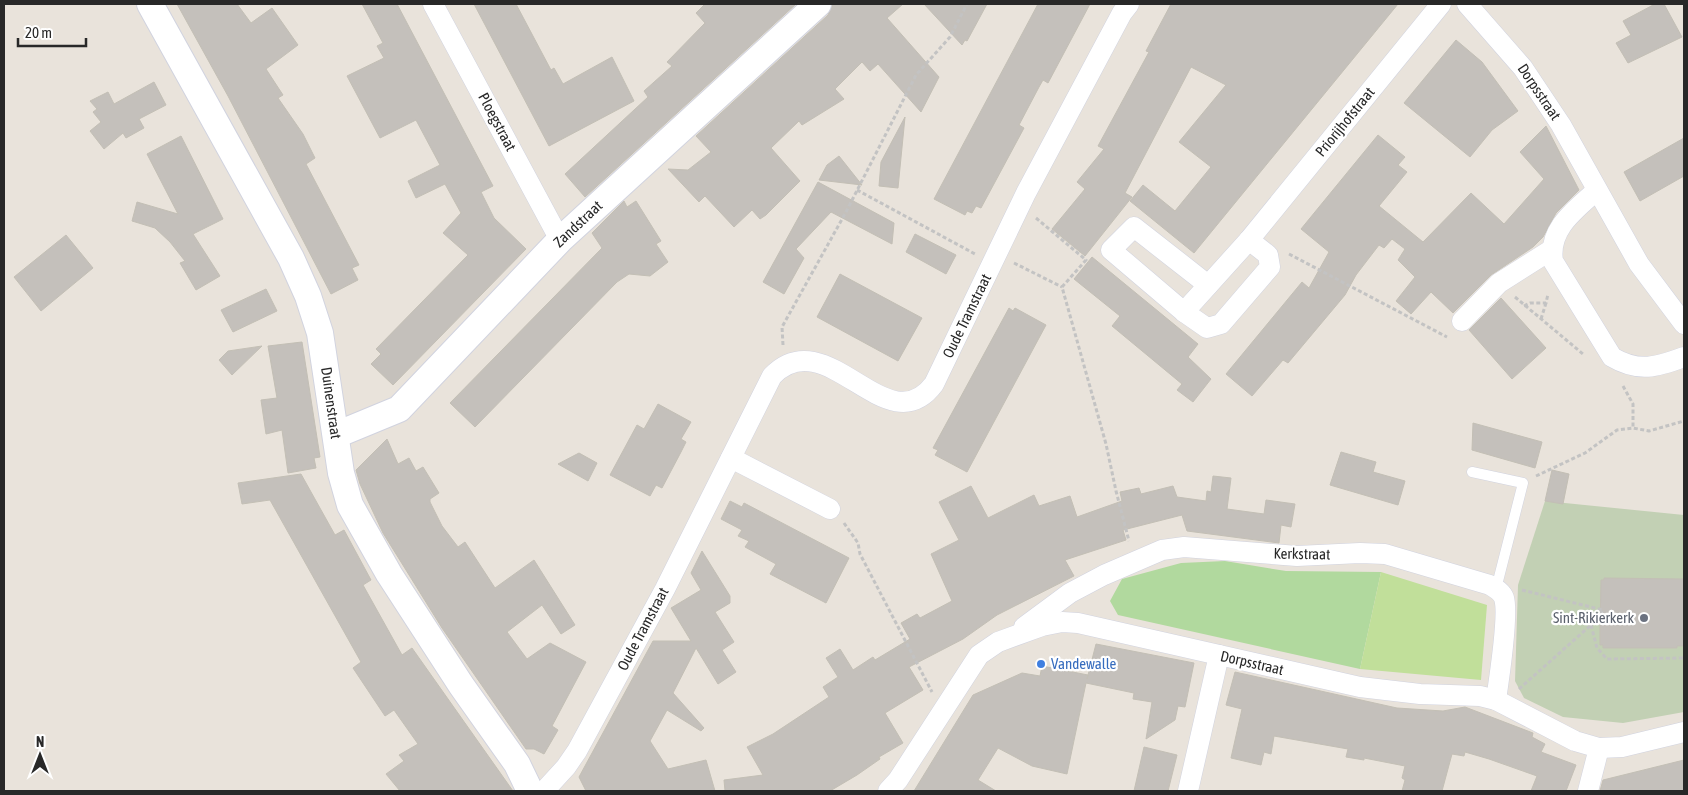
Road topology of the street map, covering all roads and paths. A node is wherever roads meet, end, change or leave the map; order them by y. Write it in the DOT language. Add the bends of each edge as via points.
graph roads {
  1 [pos="150,4"];
  2 [pos="433,4"];
  3 [pos="818,4"];
  4 [pos="967,4"];
  5 [pos="1130,4"];
  6 [pos="1441,4"];
  7 [pos="1467,4"];
  8 [pos="857,190"];
  9 [pos="1596,191"];
  10 [pos="1021,204"];
  11 [pos="560,240"];
  12 [pos="1249,240"];
  13 [pos="1552,250"];
  14 [pos="1284,252"];
  15 [pos="994,259"];
  16 [pos="1499,283"];
  17 [pos="1208,285"];
  18 [pos="1062,287"];
  19 [pos="1546,303"];
  20 [pos="1184,312"];
  21 [pos="1541,319"];
  22 [pos="1462,321"];
  23 [pos="1684,324"];
  24 [pos="1585,355"];
  25 [pos="1684,357"];
  26 [pos="783,365"];
  27 [pos="1622,385"];
  28 [pos="1684,421"];
  29 [pos="1633,428"];
  30 [pos="336,434"];
  31 [pos="731,458"];
  32 [pos="1472,472"];
  33 [pos="1522,483"];
  34 [pos="830,509"];
  35 [pos="1135,560"];
  36 [pos="1496,589"];
  37 [pos="1591,625"];
  38 [pos="1012,636"];
  39 [pos="1219,655"];
  40 [pos="1684,658"];
  41 [pos="1496,700"];
  42 [pos="947,703"];
  43 [pos="1684,732"];
  44 [pos="1599,748"];
  45 [pos="530,791"];
  46 [pos="544,791"];
  47 [pos="888,791"];
  48 [pos="1188,791"];
  49 [pos="1588,791"];
  1 -- 30 [label="street, Duinenstraat" via="300,276 324,351"];
  2 -- 11 [label="street, Ploegstraat"];
  3 -- 11 [label="street, Zandstraat"];
  4 -- 8 [label="path" via="950,36 916,75"];
  5 -- 10 [label="street, Oude Tramstraat"];
  6 -- 12 [label="street, Priorijhofstraat"];
  7 -- 9 [label="street, Dorpsstraat" via="1523,68 1561,125"];
  8 -- 15 [label="path"];
  8 -- 26 [label="path" via="782,327"];
  9 -- 13 [label="street" via="1559,228"];
  9 -- 23 [label="street, Dorpsstraat" via="1639,264"];
  10 -- 15 [label="street, Oude Tramstraat"];
  10 -- 18 [label="path" via="1046,229 1086,260"];
  11 -- 30 [label="street, Zandstraat" via="399,409"];
  12 -- 17 [label="street, Priorijhofstraat"];
  12 -- 20 [label="street" via="1268,255 1270,267 1221,324 1207,328"];
  13 -- 16 [label="street"];
  13 -- 25 [label="street" via="1553,261 1612,357 1643,369"];
  14 -- 22 [label="path" via="1442,336 1460,335"];
  15 -- 18 [label="path"];
  15 -- 26 [label="street, Oude Tramstraat" via="934,384 916,400 904,403 889,400 823,364 807,360"];
  16 -- 21 [label="path"];
  16 -- 22 [label="street"];
  17 -- 20 [label="street, Priorijhofstraat"];
  17 -- 20 [label="street" via="1134,227 1111,250"];
  18 -- 35 [label="path"];
  19 -- 21 [label="path"];
  21 -- 24 [label="path"];
  26 -- 31 [label="street, Oude Tramstraat" via="772,376"];
  27 -- 29 [label="path" via="1633,404"];
  28 -- 29 [label="path" via="1649,431"];
  29 -- 33 [label="path" via="1617,430 1585,453"];
  30 -- 45 [label="street, Duinenstraat" via="346,490 358,522 461,686 517,764"];
  31 -- 34 [label="street"];
  31 -- 46 [label="street, Oude Tramstraat" via="665,589 577,751"];
  32 -- 33 [label="lane"];
  33 -- 36 [label="lane"];
  34 -- 42 [label="path" via="858,543 860,554 930,690"];
  35 -- 36 [label="street, Kerkstraat" via="1162,550 1184,547 1297,556 1385,554"];
  35 -- 38 [label="street, Kerkstraat" via="1070,592"];
  36 -- 37 [label="path" via="1518,589 1603,610"];
  36 -- 41 [label="street" via="1504,598 1505,605"];
  37 -- 40 [label="path" via="1597,648 1608,659"];
  37 -- 41 [label="path" via="1519,689"];
  38 -- 39 [label="street, Dorpsstraat" via="1062,622 1078,623"];
  38 -- 42 [label="street, Dorpsstraat" via="979,655"];
  39 -- 41 [label="street, Dorpsstraat" via="1360,687"];
  39 -- 48 [label="street"];
  41 -- 44 [label="street, Dorpsstraat" via="1575,741"];
  42 -- 47 [label="street, Dorpsstraat"];
  43 -- 44 [label="street, Dorpsstraat" via="1622,747"];
  44 -- 49 [label="street"];
}
